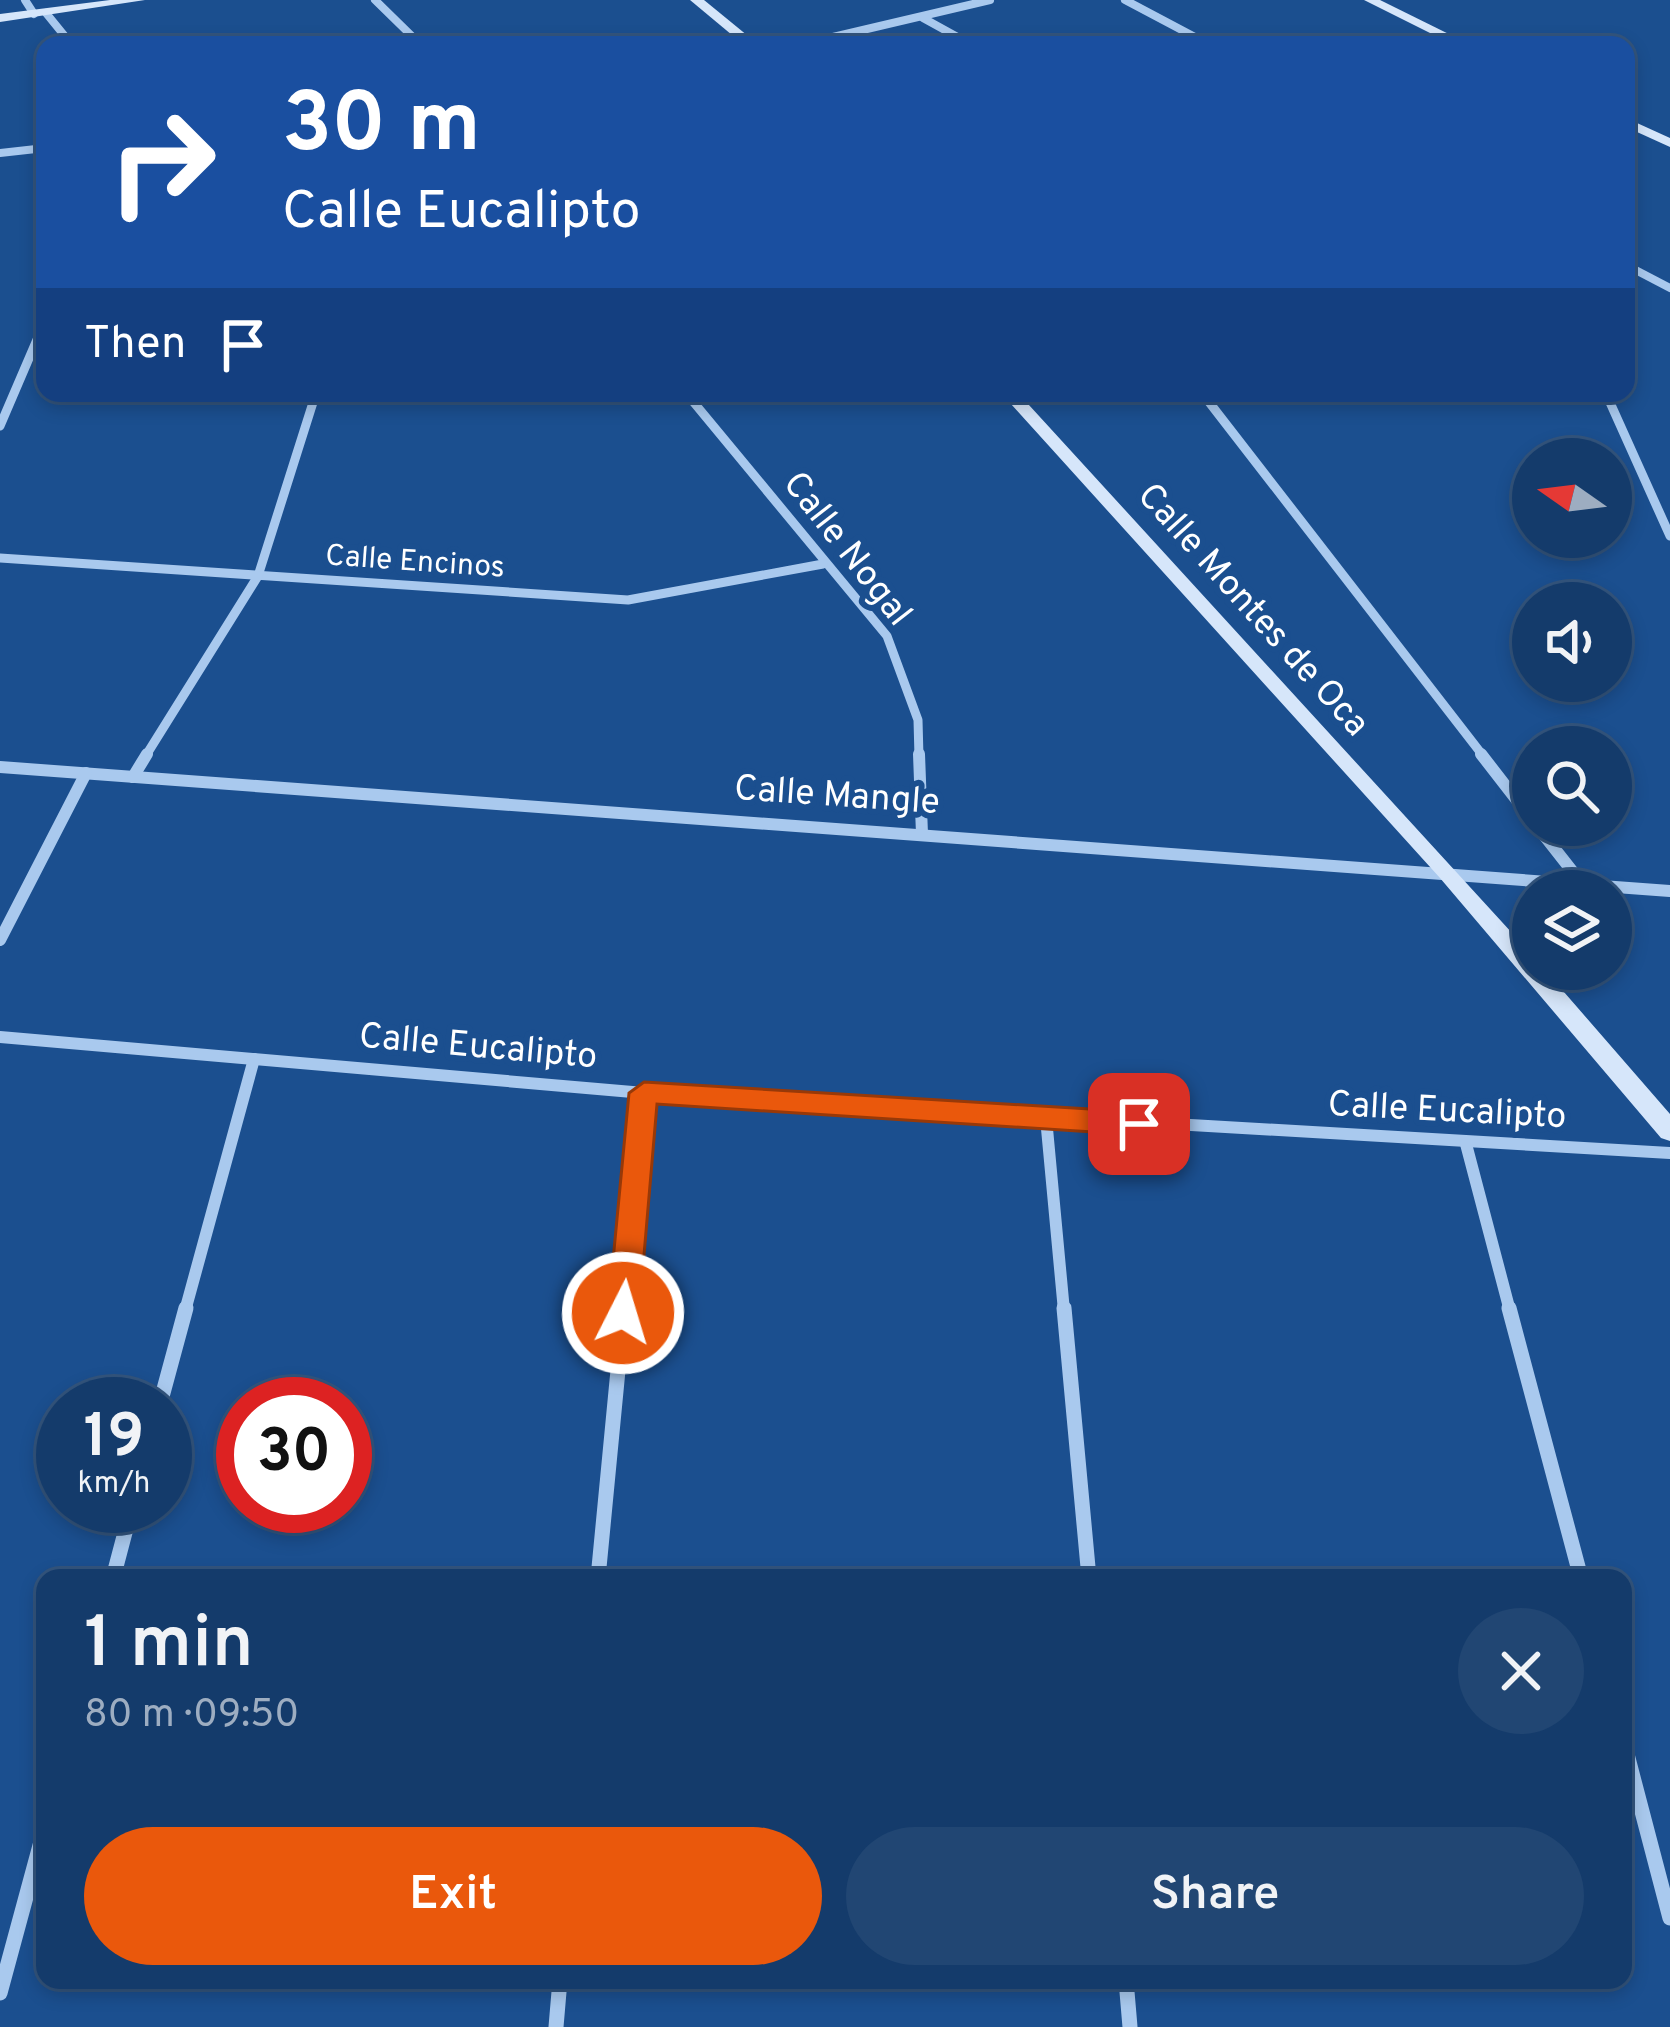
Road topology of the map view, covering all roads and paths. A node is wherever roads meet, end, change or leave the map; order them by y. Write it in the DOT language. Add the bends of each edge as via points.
graph roads {
  1 [pos="25,0"];
  2 [pos="139,0"];
  3 [pos="375,0"];
  4 [pos="696,0"];
  5 [pos="990,0"];
  6 [pos="1125,0"];
  7 [pos="1370,0"];
  8 [pos="40,14"];
  9 [pos="922,17"];
  10 [pos="0,18"];
  11 [pos="63,36"];
  12 [pos="412,36"];
  13 [pos="741,36"];
  14 [pos="839,36"];
  15 [pos="956,36"];
  16 [pos="1193,36"];
  17 [pos="1446,36"];
  18 [pos="1635,126"];
  19 [pos="1670,143"];
  20 [pos="36,149"];
  21 [pos="0,153"];
  22 [pos="1635,270"];
  23 [pos="1670,289"];
  24 [pos="36,341"];
  25 [pos="313,402"];
  26 [pos="693,402"];
  27 [pos="1017,402"];
  28 [pos="1209,402"];
  29 [pos="1610,402"];
  30 [pos="0,426"];
  31 [pos="1670,535"];
  32 [pos="0,558"];
  33 [pos="823,564"];
  34 [pos="258,576"];
  35 [pos="0,767"];
  36 [pos="86,773"];
  37 [pos="134,776"];
  38 [pos="1512,795"];
  39 [pos="922,833"];
  40 [pos="1552,846"];
  41 [pos="1571,870"];
  42 [pos="1448,873"];
  43 [pos="1512,877"];
  44 [pos="1632,887"];
  45 [pos="1670,891"];
  46 [pos="0,940"];
  47 [pos="0,1037"];
  48 [pos="254,1059"];
  49 [pos="644,1093"];
  50 [pos="1046,1118"];
  51 [pos="1670,1131"];
  52 [pos="1466,1144"];
  53 [pos="1670,1153"];
  54 [pos="167,1377"];
  55 [pos="124,1533"];
  56 [pos="114,1569"];
  57 [pos="599,1569"];
  58 [pos="1088,1569"];
  59 [pos="1579,1569"];
  60 [pos="1632,1773"];
  61 [pos="36,1860"];
  62 [pos="1670,1918"];
  63 [pos="559,1989"];
  64 [pos="1127,1989"];
  65 [pos="0,1993"];
  66 [pos="556,2027"];
  67 [pos="1130,2027"];
  1 -- 8 [label="street"];
  2 -- 8 [label="main road"];
  3 -- 12 [label="street"];
  4 -- 13 [label="main road"];
  5 -- 9 [label="street"];
  6 -- 16 [label="street"];
  7 -- 17 [label="main road"];
  8 -- 10 [label="main road"];
  8 -- 11 [label="street"];
  9 -- 14 [label="street"];
  9 -- 15 [label="street"];
  18 -- 19 [label="main road"];
  20 -- 21 [label="street"];
  22 -- 23 [label="street"];
  24 -- 30 [label="street"];
  25 -- 34 [label="street"];
  26 -- 33 [label="street, Calle Nogal"];
  27 -- 42 [label="main road, Calle Montes de Oca"];
  28 -- 38 [label="street"];
  29 -- 31 [label="street"];
  32 -- 34 [label="street, Calle Encinos"];
  33 -- 34 [label="street, Calle Encinos" via="628,599"];
  33 -- 39 [label="street, Calle Nogal" via="887,636 918,720"];
  34 -- 37 [label="street"];
  35 -- 36 [label="street, Calle Mangle"];
  36 -- 37 [label="street, Calle Mangle"];
  36 -- 46 [label="street"];
  37 -- 39 [label="street, Calle Mangle"];
  39 -- 42 [label="street, Calle Mangle"];
  40 -- 41 [label="street"];
  42 -- 43 [label="street, Calle Mangle"];
  42 -- 51 [label="main road, Calle Montes de Oca"];
  44 -- 45 [label="street, Calle Mangle"];
  47 -- 48 [label="street, Calle Eucalipto"];
  48 -- 49 [label="street, Calle Eucalipto"];
  48 -- 54 [label="street"];
  49 -- 50 [label="street, Calle Eucalipto"];
  49 -- 57 [label="street"];
  50 -- 52 [label="street, Calle Eucalipto"];
  50 -- 58 [label="street"];
  52 -- 53 [label="street, Calle Eucalipto"];
  52 -- 59 [label="street"];
  55 -- 56 [label="street"];
  60 -- 62 [label="street"];
  61 -- 65 [label="street"];
  63 -- 66 [label="street"];
  64 -- 67 [label="street"];
}
